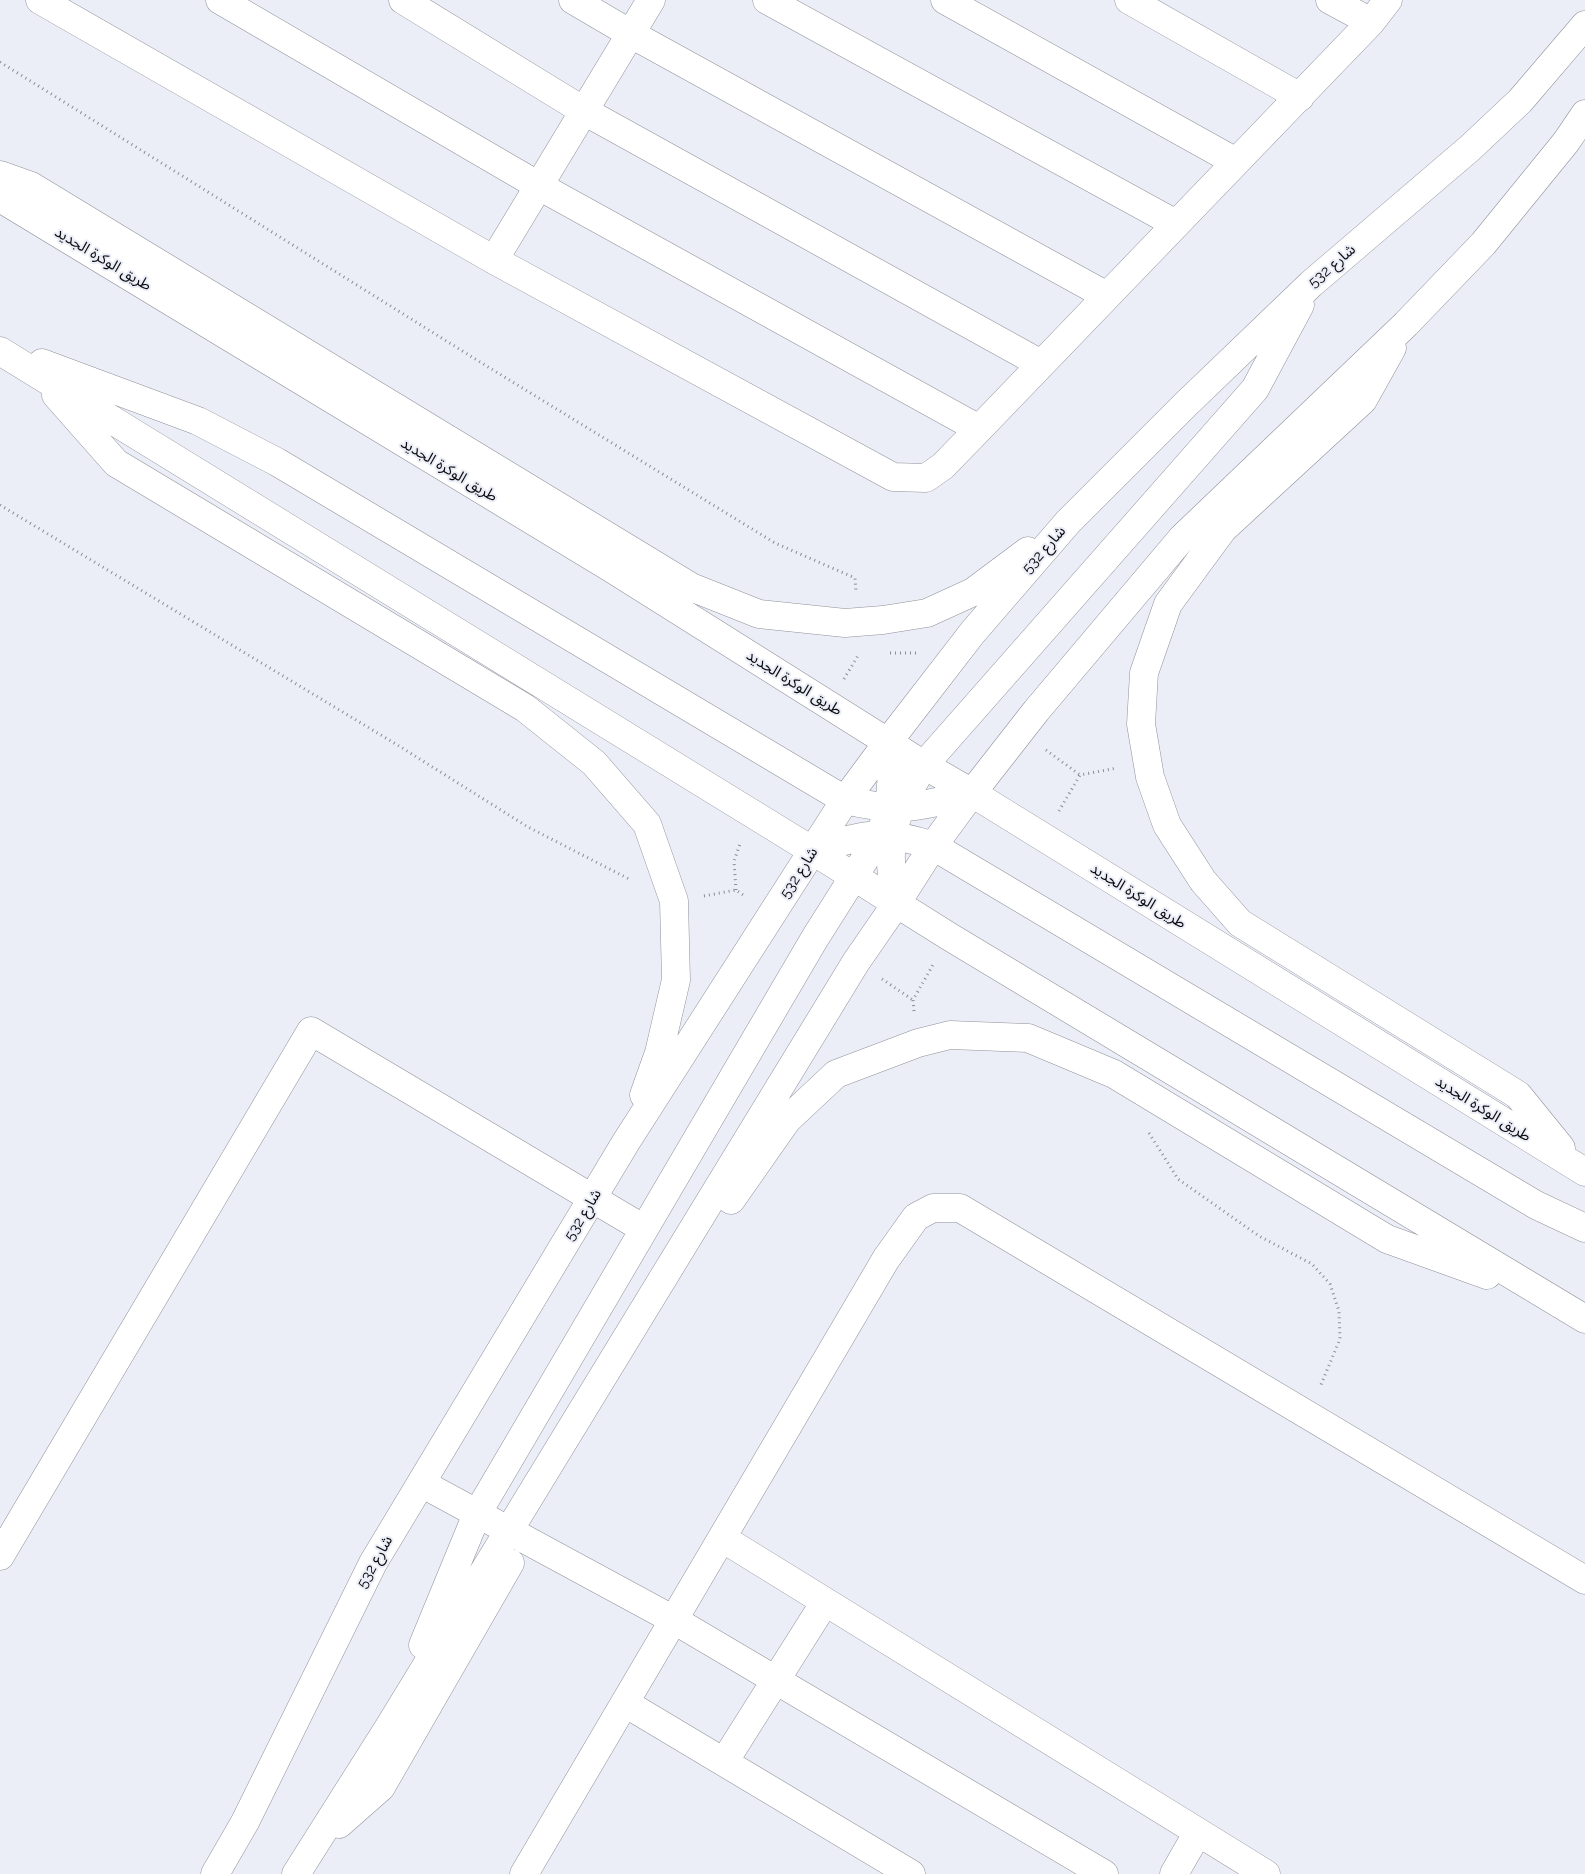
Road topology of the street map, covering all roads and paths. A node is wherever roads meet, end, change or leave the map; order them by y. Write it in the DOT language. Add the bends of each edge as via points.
graph roads {
  1 [pos="40,0"];
  2 [pos="220,0"];
  3 [pos="403,0"];
  4 [pos="572,0"];
  5 [pos="652,0"];
  6 [pos="767,0"];
  7 [pos="945,0"];
  8 [pos="1129,0"];
  9 [pos="1330,0"];
  10 [pos="1388,0"];
  11 [pos="1371,22"];
  12 [pos="1585,25"];
  13 [pos="631,34"];
  14 [pos="0,62"];
  15 [pos="1300,96"];
  16 [pos="584,110"];
  17 [pos="1585,114"];
  18 [pos="1236,162"];
  19 [pos="0,175"];
  20 [pos="539,186"];
  21 [pos="0,198"];
  22 [pos="1176,224"];
  23 [pos="494,260"];
  24 [pos="1311,284"];
  25 [pos="1106,296"];
  26 [pos="1406,324"];
  27 [pos="0,347"];
  28 [pos="0,351"];
  29 [pos="1041,364"];
  30 [pos="39,375"];
  31 [pos="979,429"];
  32 [pos="0,505"];
  33 [pos="1068,522"];
  34 [pos="860,622"];
  35 [pos="1020,731"];
  36 [pos="888,742"];
  37 [pos="1148,763"];
  38 [pos="924,765"];
  39 [pos="1080,775"];
  40 [pos="972,793"];
  41 [pos="845,800"];
  42 [pos="894,808"];
  43 [pos="751,813"];
  44 [pos="886,835"];
  45 [pos="1043,837"];
  46 [pos="933,846"];
  47 [pos="813,851"];
  48 [pos="853,878"];
  49 [pos="736,890"];
  50 [pos="674,902"];
  51 [pos="896,904"];
  52 [pos="774,913"];
  53 [pos="950,937"];
  54 [pos="913,1000"];
  55 [pos="1148,1132"];
  56 [pos="626,1142"];
  57 [pos="1580,1168"];
  58 [pos="592,1199"];
  59 [pos="1585,1228"];
  60 [pos="644,1229"];
  61 [pos="1547,1297"];
  62 [pos="1585,1319"];
  63 [pos="1309,1415"];
  64 [pos="421,1483"];
  65 [pos="477,1514"];
  66 [pos="517,1534"];
  67 [pos="722,1538"];
  68 [pos="0,1556"];
  69 [pos="1585,1580"];
  70 [pos="825,1602"];
  71 [pos="674,1620"];
  72 [pos="776,1680"];
  73 [pos="625,1703"];
  74 [pos="389,1727"];
  75 [pos="724,1762"];
  76 [pos="1198,1832"];
  77 [pos="313,1848"];
  78 [pos="215,1874"];
  79 [pos="296,1874"];
  80 [pos="524,1874"];
  81 [pos="911,1874"];
  82 [pos="1104,1874"];
  83 [pos="1174,1874"];
  84 [pos="1266,1874"];
  1 -- 23 [label="street"];
  2 -- 20 [label="street"];
  3 -- 16 [label="street"];
  4 -- 13 [label="street"];
  5 -- 13 [label="street"];
  6 -- 22 [label="street"];
  7 -- 18 [label="street"];
  8 -- 15 [label="street"];
  9 -- 11 [label="street"];
  10 -- 11 [label="street"];
  11 -- 15 [label="street"];
  12 -- 24 [label="street, شارع 532" via="1520,101"];
  13 -- 16 [label="street"];
  13 -- 25 [label="street"];
  14 -- 34 [label="path" via="775,543 855,578"];
  15 -- 18 [label="street"];
  16 -- 20 [label="street"];
  16 -- 29 [label="street"];
  17 -- 26 [label="street" via="1483,244"];
  18 -- 22 [label="street"];
  19 -- 34 [label="street" via="31,186 691,587 759,614"];
  20 -- 23 [label="street"];
  20 -- 31 [label="street"];
  21 -- 36 [label="street, طريق الوكرة الجديد" via="611,568"];
  22 -- 25 [label="street"];
  23 -- 31 [label="street" via="893,477 926,478 943,466"];
  24 -- 33 [label="street, شارع 532"];
  24 -- 38 [label="street" via="1255,389"];
  25 -- 29 [label="street"];
  26 -- 35 [label="street" via="1182,538"];
  26 -- 37 [label="street" via="1363,400 1223,529 1168,604 1144,673 1141,724"];
  27 -- 41 [label="street" via="198,421 276,462"];
  28 -- 30 [label="street"];
  29 -- 31 [label="street"];
  30 -- 43 [label="street"];
  30 -- 50 [label="street" via="116,463 525,708 594,763 647,824"];
  32 -- 50 [label="path" via="528,827"];
  33 -- 34 [label="street" via="973,592 927,613"];
  33 -- 36 [label="street, شارع 532" via="974,632"];
  35 -- 39 [label="path"];
  35 -- 40 [label="street"];
  36 -- 38 [label="street, طريق الوكرة الجديد"];
  36 -- 41 [label="street, شارع 532"];
  36 -- 42 [label="street"];
  37 -- 39 [label="path"];
  37 -- 57 [label="street" via="1167,825 1203,881 1240,923 1518,1096"];
  38 -- 40 [label="street, طريق الوكرة الجديد"];
  38 -- 42 [label="street"];
  39 -- 45 [label="path"];
  40 -- 42 [label="street" via="934,804"];
  40 -- 45 [label="street, طريق الوكرة الجديد"];
  40 -- 46 [label="street"];
  41 -- 42 [label="street"];
  41 -- 47 [label="street, شارع 532"];
  42 -- 44 [label="street"];
  43 -- 47 [label="street"];
  43 -- 49 [label="path" via="734,861"];
  44 -- 46 [label="street"];
  44 -- 47 [label="street" via="846,839"];
  44 -- 48 [label="street"];
  44 -- 51 [label="street"];
  45 -- 57 [label="street, طريق الوكرة الجديد"];
  46 -- 51 [label="street"];
  46 -- 59 [label="street" via="1536,1205"];
  47 -- 48 [label="street"];
  47 -- 52 [label="street, شارع 532"];
  48 -- 51 [label="street"];
  48 -- 60 [label="street"];
  49 -- 50 [label="path"];
  49 -- 52 [label="path"];
  50 -- 56 [label="street" via="676,980 659,1053"];
  51 -- 53 [label="street"];
  51 -- 66 [label="street" via="856,962"];
  52 -- 56 [label="street, شارع 532"];
  53 -- 54 [label="path"];
  53 -- 61 [label="street"];
  55 -- 63 [label="path" via="1178,1179 1259,1236 1312,1264 1330,1284 1339,1311 1340,1339"];
  56 -- 58 [label="street, شارع 532"];
  58 -- 60 [label="street"];
  58 -- 64 [label="street, شارع 532"];
  58 -- 68 [label="street" via="311,1031"];
  60 -- 65 [label="street"];
  61 -- 62 [label="street"];
  61 -- 66 [label="street" via="1387,1239 1114,1074 1028,1038 950,1035 918,1043 836,1074 787,1120 737,1190"];
  63 -- 67 [label="street" via="960,1208 933,1208 916,1217 886,1259"];
  63 -- 69 [label="street"];
  64 -- 65 [label="street"];
  64 -- 78 [label="street, شارع 532" via="373,1563 246,1822"];
  65 -- 66 [label="street"];
  65 -- 74 [label="street"];
  66 -- 71 [label="street"];
  66 -- 74 [label="street"];
  66 -- 77 [label="street" via="380,1786"];
  67 -- 70 [label="street"];
  67 -- 71 [label="street"];
  70 -- 72 [label="street"];
  70 -- 76 [label="street"];
  71 -- 72 [label="street"];
  71 -- 73 [label="street"];
  72 -- 75 [label="street"];
  72 -- 82 [label="street"];
  73 -- 75 [label="street"];
  73 -- 80 [label="street"];
  74 -- 77 [label="street"];
  75 -- 81 [label="street"];
  76 -- 83 [label="street"];
  76 -- 84 [label="street"];
  77 -- 79 [label="street"];
}
